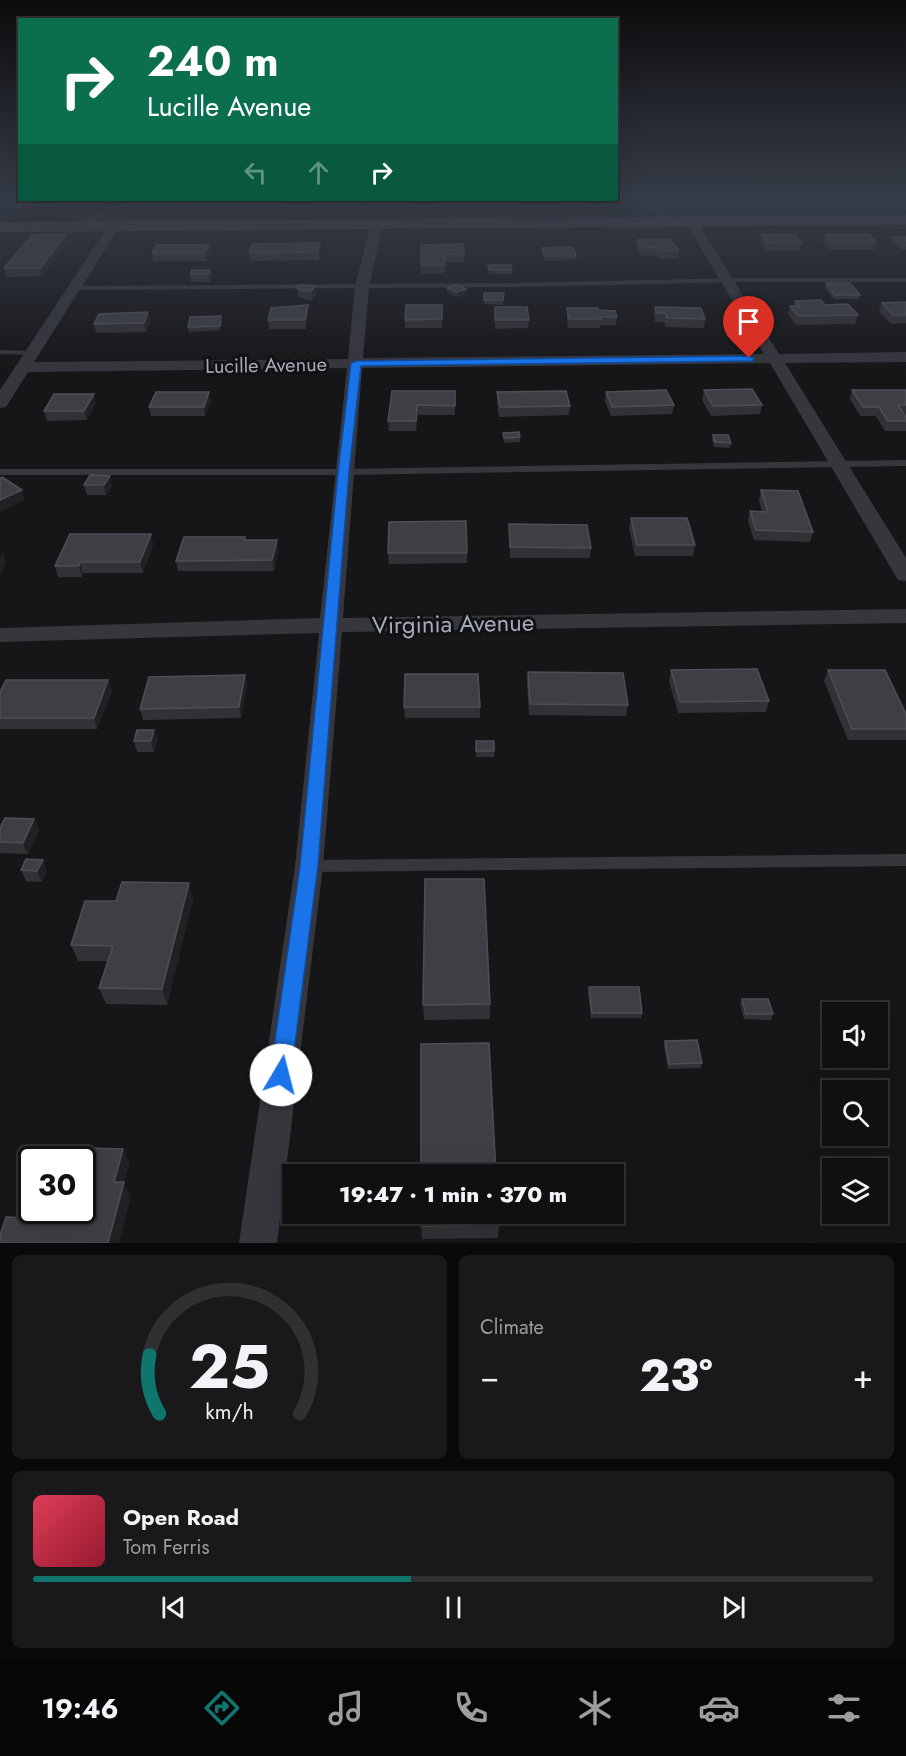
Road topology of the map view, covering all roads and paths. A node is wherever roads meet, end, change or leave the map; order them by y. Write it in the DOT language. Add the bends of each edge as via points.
graph roads {
  1 [pos="93,258"];
  2 [pos="369,258"];
  3 [pos="713,258"];
  4 [pos="727,280"];
  5 [pos="906,280"];
  6 [pos="362,286"];
  7 [pos="74,288"];
  8 [pos="0,352"];
  9 [pos="906,357"];
  10 [pos="772,358"];
  11 [pos="27,360"];
  12 [pos="356,363"];
  13 [pos="0,403"];
  14 [pos="906,463"];
  15 [pos="839,464"];
  16 [pos="0,472"];
  17 [pos="343,472"];
  18 [pos="906,575"];
  19 [pos="906,616"];
  20 [pos="330,626"];
  21 [pos="0,635"];
  22 [pos="906,860"];
  23 [pos="309,866"];
  24 [pos="258,1243"];
  1 -- 7 [label="street"];
  2 -- 6 [label="street"];
  3 -- 4 [label="street"];
  4 -- 5 [label="lane"];
  4 -- 6 [label="lane"];
  4 -- 10 [label="street"];
  6 -- 7 [label="lane"];
  6 -- 12 [label="street"];
  7 -- 11 [label="street"];
  8 -- 11 [label="lane"];
  9 -- 10 [label="street, Lucille Avenue"];
  10 -- 12 [label="street, Lucille Avenue"];
  10 -- 15 [label="street"];
  11 -- 12 [label="street, Lucille Avenue"];
  11 -- 13 [label="street"];
  12 -- 17 [label="street"];
  14 -- 15 [label="lane"];
  15 -- 17 [label="lane"];
  15 -- 18 [label="street"];
  16 -- 17 [label="lane"];
  17 -- 20 [label="street"];
  19 -- 20 [label="street, Virginia Avenue"];
  20 -- 21 [label="street, Virginia Avenue"];
  20 -- 23 [label="street"];
  22 -- 23 [label="lane"];
  23 -- 24 [label="street"];
}
